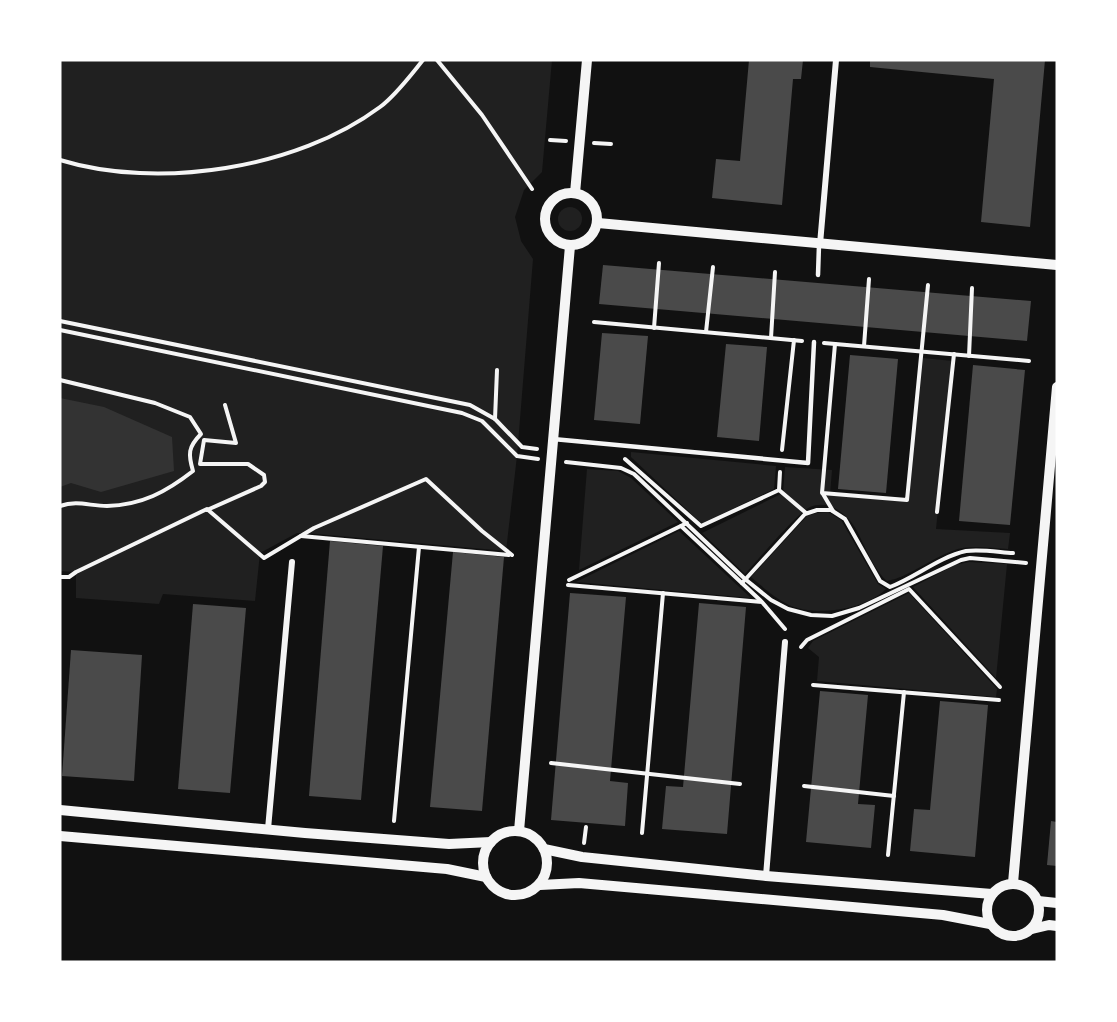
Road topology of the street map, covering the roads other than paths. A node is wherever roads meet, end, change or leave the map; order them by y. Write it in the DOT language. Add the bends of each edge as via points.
graph roads {
  1 [pos="587,60"];
  2 [pos="836,60"];
  3 [pos="575,193"];
  4 [pos="598,223"];
  5 [pos="820,244"];
  6 [pos="570,246"];
  7 [pos="1057,265"];
  8 [pos="818,275"];
  9 [pos="814,342"];
  10 [pos="1057,387"];
  11 [pos="553,439"];
  12 [pos="292,561"];
  13 [pos="785,642"];
  14 [pos="60,810"];
  15 [pos="268,829"];
  16 [pos="519,831"];
  17 [pos="60,836"];
  18 [pos="491,842"];
  19 [pos="544,849"];
  20 [pos="766,876"];
  21 [pos="486,877"];
  22 [pos="1013,883"];
  23 [pos="540,885"];
  24 [pos="992,894"];
  25 [pos="1038,901"];
  26 [pos="1057,903"];
  27 [pos="990,924"];
  28 [pos="1057,926"];
  29 [pos="1032,929"];
  1 -- 3 [label="street"];
  2 -- 5 [label="street"];
  3 -- 4 [label="street" via="593,203"];
  3 -- 6 [label="street" via="561,195 549,204 545,217 547,231 557,242"];
  4 -- 5 [label="street"];
  4 -- 6 [label="street" via="593,235"];
  5 -- 7 [label="street"];
  5 -- 8 [label="lane"];
  6 -- 11 [label="street"];
  9 -- 11 [label="lane" via="808,463"];
  10 -- 22 [label="street"];
  11 -- 16 [label="street"];
  12 -- 15 [label="street"];
  13 -- 20 [label="street"];
  14 -- 15 [label="street"];
  15 -- 18 [label="street" via="449,844"];
  16 -- 18 [label="street" via="504,833"];
  16 -- 19 [label="street" via="538,840"];
  17 -- 21 [label="street" via="447,870"];
  18 -- 21 [label="street" via="484,852"];
  19 -- 20 [label="street" via="582,857"];
  19 -- 23 [label="street" via="548,861"];
  20 -- 24 [label="street"];
  21 -- 23 [label="street" via="496,890 511,896 526,894"];
  22 -- 24 [label="street"];
  22 -- 25 [label="street" via="1028,888"];
  23 -- 27 [label="street" via="579,883 943,915"];
  24 -- 27 [label="street" via="987,909"];
  25 -- 26 [label="street"];
  25 -- 29 [label="street" via="1039,916"];
  27 -- 29 [label="street" via="1010,936"];
  28 -- 29 [label="street"];
}
